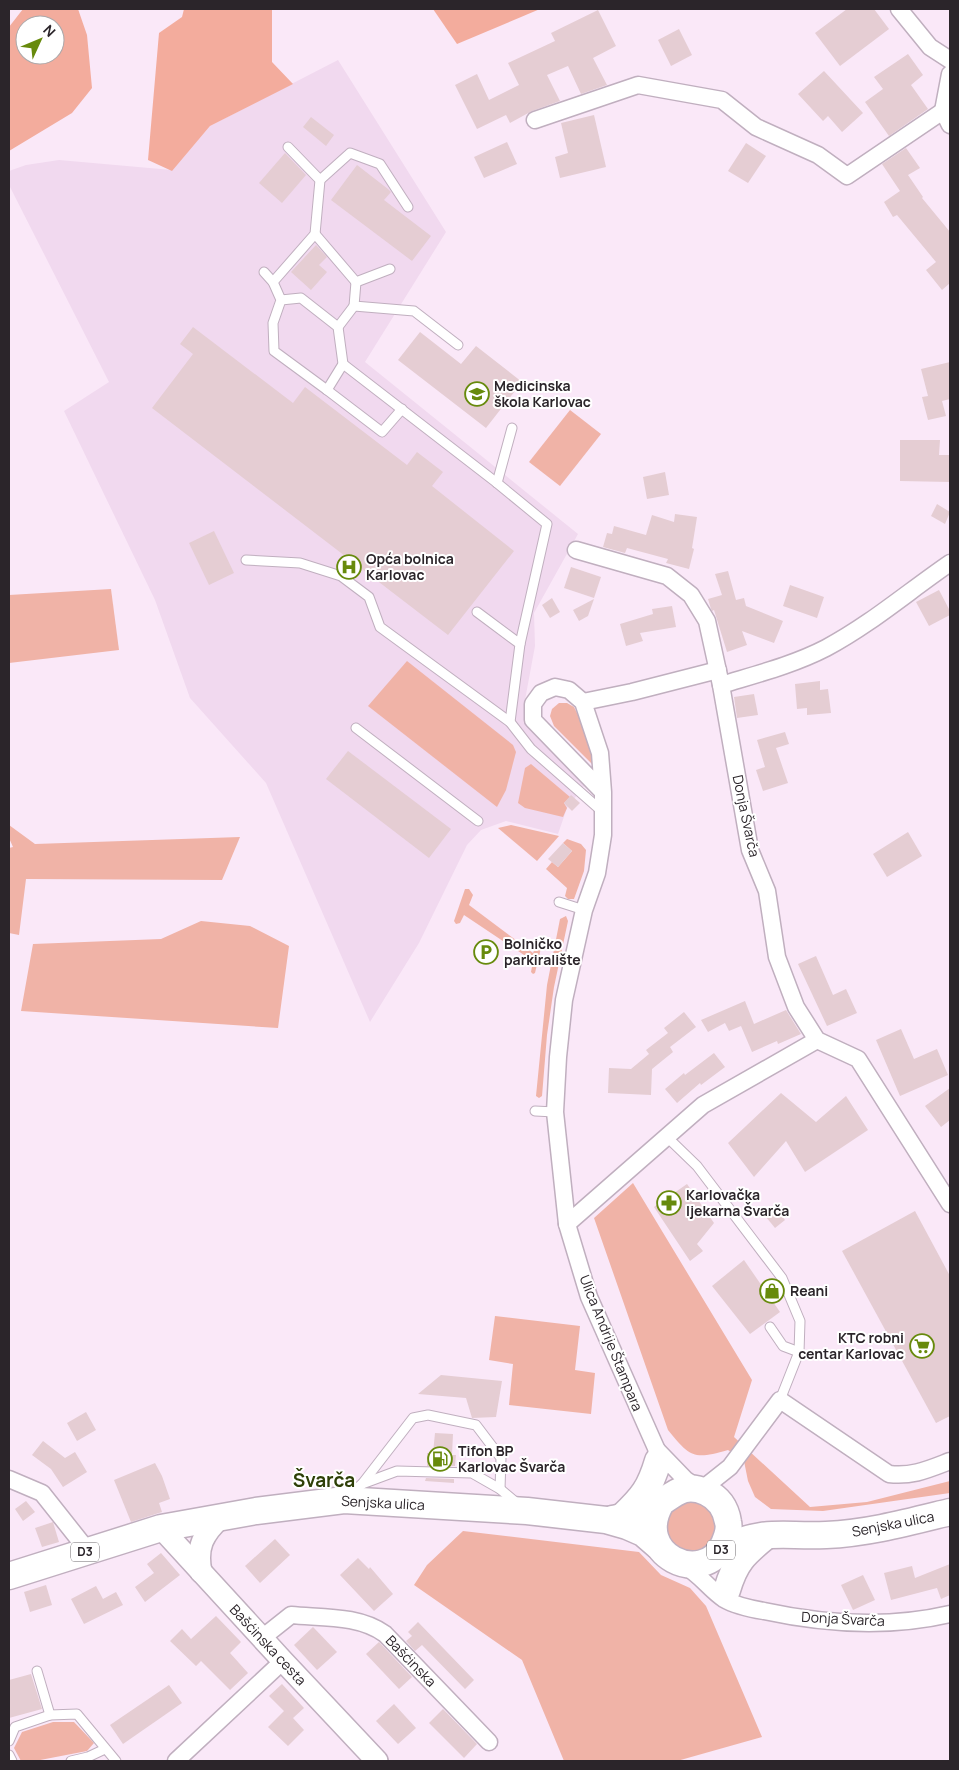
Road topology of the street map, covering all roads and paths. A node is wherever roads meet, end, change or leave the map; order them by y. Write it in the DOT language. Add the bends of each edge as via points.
graph roads {
  1 [pos="899,9"];
  2 [pos="950,60"];
  3 [pos="950,74"];
  4 [pos="947,118"];
  5 [pos="535,120"];
  6 [pos="288,147"];
  7 [pos="320,180"];
  8 [pos="408,207"];
  9 [pos="315,234"];
  10 [pos="390,269"];
  11 [pos="264,272"];
  12 [pos="273,282"];
  13 [pos="356,282"];
  14 [pos="281,300"];
  15 [pos="354,306"];
  16 [pos="338,327"];
  17 [pos="458,345"];
  18 [pos="342,364"];
  19 [pos="327,390"];
  20 [pos="402,409"];
  21 [pos="512,428"];
  22 [pos="497,483"];
  23 [pos="576,550"];
  24 [pos="246,560"];
  25 [pos="950,563"];
  26 [pos="477,612"];
  27 [pos="520,644"];
  28 [pos="720,677"];
  29 [pos="583,702"];
  30 [pos="510,722"];
  31 [pos="356,728"];
  32 [pos="603,792"];
  33 [pos="604,813"];
  34 [pos="478,821"];
  35 [pos="559,902"];
  36 [pos="584,910"];
  37 [pos="817,1040"];
  38 [pos="535,1111"];
  39 [pos="555,1112"];
  40 [pos="667,1137"];
  41 [pos="950,1204"];
  42 [pos="567,1224"];
  43 [pos="770,1328"];
  44 [pos="799,1352"];
  45 [pos="780,1400"];
  46 [pos="657,1455"];
  47 [pos="950,1461"];
  48 [pos="730,1466"];
  49 [pos="9,1479"];
  50 [pos="500,1489"];
  51 [pos="353,1492"];
  52 [pos="710,1496"];
  53 [pos="661,1503"];
  54 [pos="527,1511"];
  55 [pos="950,1512"];
  56 [pos="221,1517"];
  57 [pos="614,1519"];
  58 [pos="161,1528"];
  59 [pos="772,1534"];
  60 [pos="722,1549"];
  61 [pos="88,1551"];
  62 [pos="667,1554"];
  63 [pos="201,1572"];
  64 [pos="9,1576"];
  65 [pos="732,1597"];
  66 [pos="950,1614"];
  67 [pos="262,1638"];
  68 [pos="283,1662"];
  69 [pos="38,1671"];
  70 [pos="50,1715"];
  71 [pos="9,1741"];
  72 [pos="489,1742"];
  73 [pos="105,1749"];
  74 [pos="9,1755"];
  75 [pos="88,1759"];
  76 [pos="12,1761"];
  77 [pos="71,1761"];
  78 [pos="116,1761"];
  79 [pos="176,1761"];
  80 [pos="377,1761"];
  1 -- 2 [label="street" via="930,47"];
  3 -- 4 [label="street"];
  4 -- 5 [label="street" via="847,176 818,155 756,127 722,100 638,85"];
  6 -- 7 [label="lane"];
  7 -- 8 [label="lane" via="350,153 380,164"];
  7 -- 9 [label="lane"];
  9 -- 12 [label="lane"];
  9 -- 13 [label="lane"];
  10 -- 13 [label="lane"];
  11 -- 12 [label="lane"];
  12 -- 14 [label="lane"];
  13 -- 15 [label="lane"];
  14 -- 16 [label="lane" via="300,298"];
  14 -- 19 [label="lane" via="273,323 274,351"];
  15 -- 16 [label="lane"];
  15 -- 17 [label="lane" via="414,311"];
  16 -- 18 [label="lane"];
  18 -- 19 [label="lane"];
  18 -- 20 [label="lane"];
  19 -- 20 [label="lane" via="382,432"];
  20 -- 22 [label="lane"];
  21 -- 22 [label="lane"];
  22 -- 27 [label="lane" via="547,524"];
  23 -- 28 [label="street, Donja Švarča" via="667,576 692,594 707,621"];
  24 -- 30 [label="lane" via="300,563 341,576 369,597 380,627"];
  25 -- 28 [label="street" via="864,625 826,648 784,666"];
  26 -- 27 [label="lane"];
  27 -- 30 [label="lane"];
  28 -- 29 [label="street"];
  28 -- 37 [label="street, Donja Švarča" via="750,850 767,891 777,957 796,1007"];
  29 -- 32 [label="street, Ulica Andrije Štampara" via="600,753"];
  29 -- 32 [label="street" via="569,690 555,688 541,693 533,704 533,720"];
  30 -- 33 [label="lane" via="532,749"];
  31 -- 34 [label="lane"];
  32 -- 33 [label="street, Ulica Andrije Štampara"];
  33 -- 36 [label="street, Ulica Andrije Štampara" via="597,873"];
  35 -- 36 [label="lane"];
  36 -- 39 [label="street, Ulica Andrije Štampara" via="564,1000"];
  37 -- 40 [label="street" via="703,1105"];
  37 -- 41 [label="street" via="858,1058"];
  38 -- 39 [label="lane"];
  39 -- 42 [label="street, Ulica Andrije Štampara"];
  40 -- 42 [label="street"];
  40 -- 44 [label="lane" via="697,1166 782,1278 800,1321"];
  42 -- 46 [label="street, Ulica Andrije Štampara" via="589,1297"];
  43 -- 44 [label="lane" via="783,1346"];
  44 -- 45 [label="lane"];
  45 -- 47 [label="street" via="890,1474 920,1473"];
  45 -- 48 [label="street"];
  46 -- 52 [label="street, Ulica Andrije Štampara"];
  46 -- 53 [label="street, Ulica Andrije Štampara" via="662,1484"];
  46 -- 57 [label="main road" via="653,1478 646,1492"];
  48 -- 52 [label="street"];
  48 -- 52 [label="street"];
  49 -- 61 [label="street" via="42,1493"];
  50 -- 51 [label="lane" via="472,1473 397,1471"];
  50 -- 51 [label="lane" via="501,1458 476,1426 428,1415 413,1418"];
  50 -- 54 [label="lane"];
  51 -- 54 [label="main road, Senjska ulica / D3"];
  51 -- 56 [label="main road, Senjska ulica / D3"];
  52 -- 53 [label="main road, D3" via="689,1489 677,1491"];
  52 -- 59 [label="main road, Senjska ulica / D3" via="746,1523"];
  52 -- 60 [label="main road, D3" via="726,1513 729,1525"];
  53 -- 57 [label="main road, Senjska ulica / D3"];
  53 -- 62 [label="main road" via="653,1522 654,1534"];
  54 -- 57 [label="main road, Senjska ulica / D3"];
  55 -- 59 [label="main road, Senjska ulica / D3" via="876,1530 825,1535"];
  56 -- 58 [label="main road, Senjska ulica / D3"];
  56 -- 63 [label="street" via="202,1542 198,1557"];
  57 -- 62 [label="main road, Senjska ulica / D3" via="643,1533"];
  58 -- 61 [label="main road, D3"];
  58 -- 63 [label="street, Bašćinska cesta"];
  59 -- 60 [label="main road, Senjska ulica / D3" via="738,1541"];
  59 -- 65 [label="main road" via="742,1557 732,1573"];
  60 -- 62 [label="main road, D3" via="701,1563 689,1564"];
  60 -- 65 [label="street" via="719,1565 722,1580"];
  61 -- 64 [label="main road, D3"];
  62 -- 65 [label="street, Donja Švarča" via="695,1572 725,1599"];
  63 -- 67 [label="street, Bašćinska cesta"];
  65 -- 66 [label="street, Donja Švarča" via="747,1608 784,1616 871,1623"];
  67 -- 68 [label="street, Bašćinska cesta"];
  67 -- 72 [label="street, Bašćinska" via="291,1615 345,1619 375,1626"];
  68 -- 79 [label="street"];
  68 -- 80 [label="street, Bašćinska cesta"];
  69 -- 70 [label="lane"];
  70 -- 71 [label="lane" via="15,1727"];
  70 -- 73 [label="lane" via="77,1714"];
  73 -- 75 [label="lane"];
  73 -- 78 [label="lane"];
  74 -- 76 [label="lane"];
  75 -- 77 [label="lane"];
}
